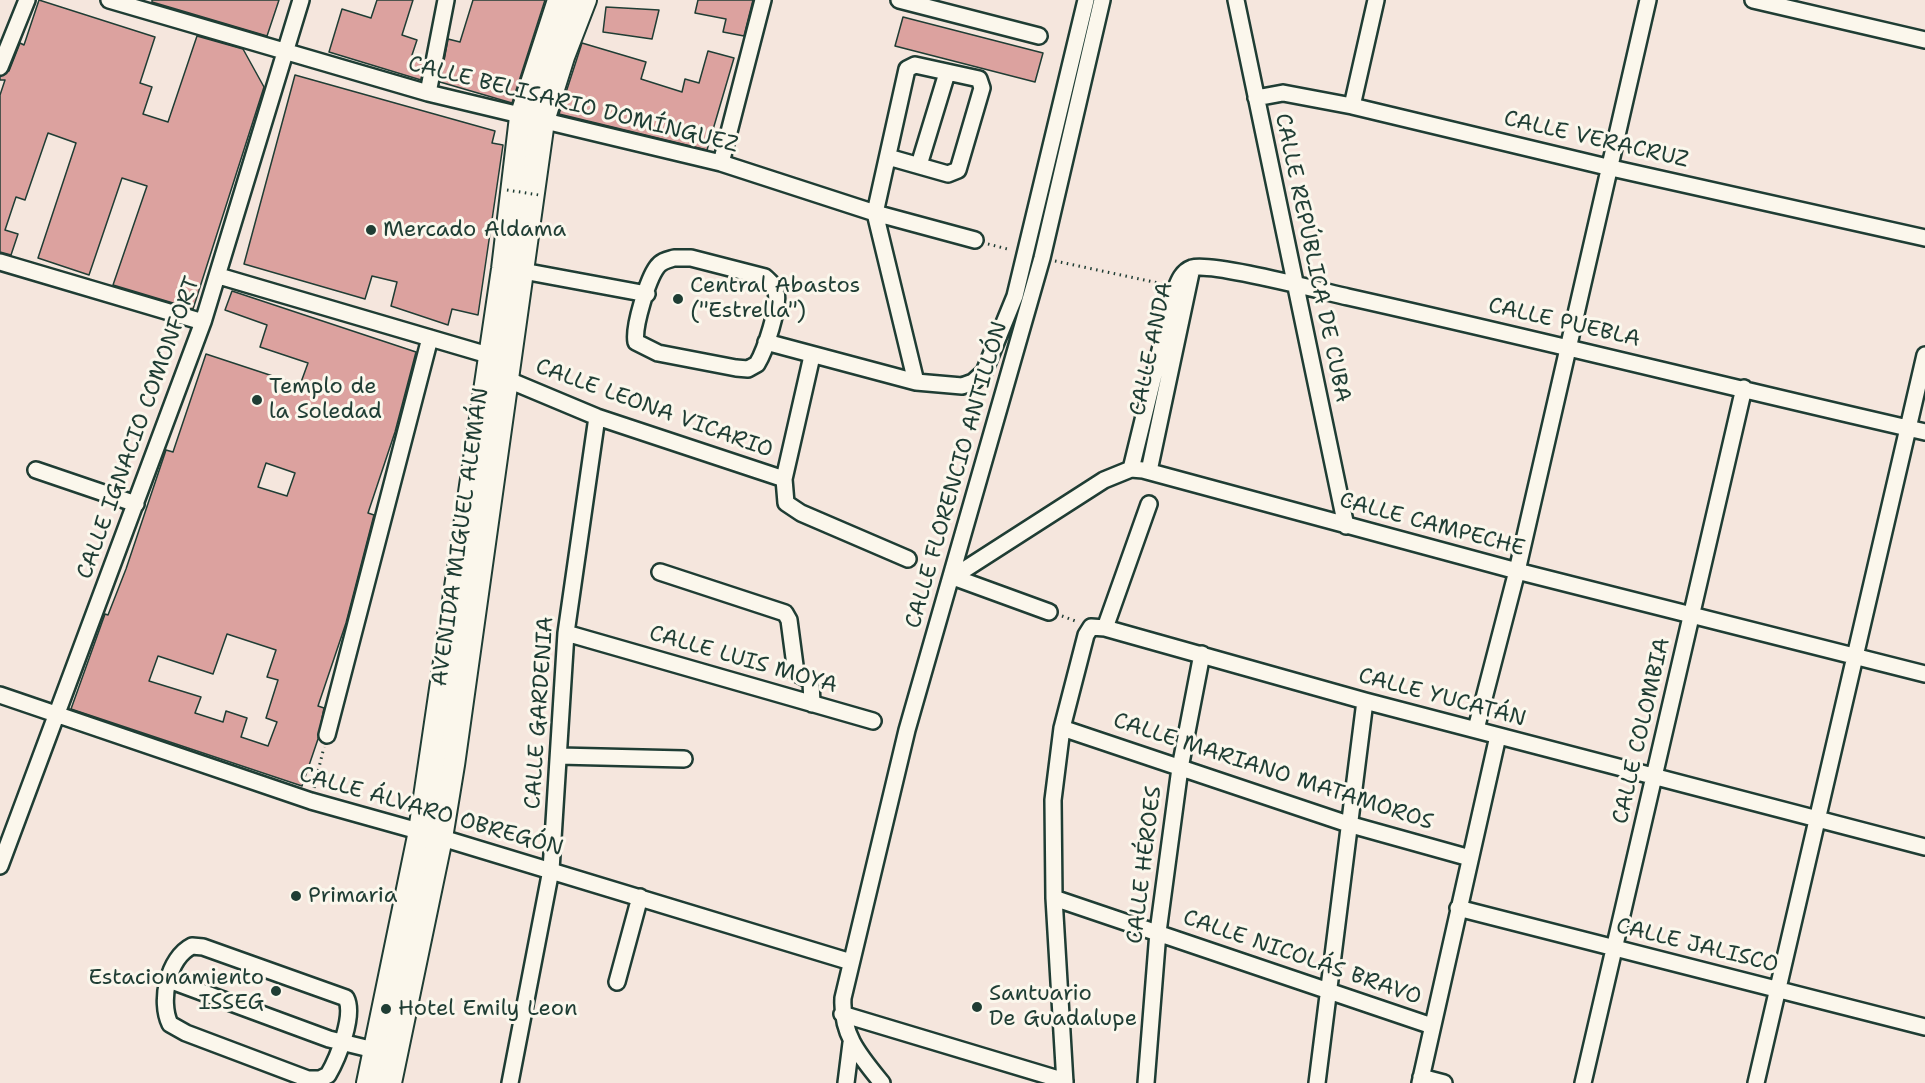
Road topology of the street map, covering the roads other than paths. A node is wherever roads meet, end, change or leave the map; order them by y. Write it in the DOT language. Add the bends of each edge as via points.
graph roads {
  1 [pos="27,0"];
  2 [pos="110,0"];
  3 [pos="301,0"];
  4 [pos="446,0"];
  5 [pos="558,0"];
  6 [pos="573,0"];
  7 [pos="586,0"];
  8 [pos="763,0"];
  9 [pos="898,0"];
  10 [pos="1086,0"];
  11 [pos="1102,0"];
  12 [pos="1236,0"];
  13 [pos="1376,0"];
  14 [pos="1648,0"];
  15 [pos="1753,0"];
  16 [pos="1039,36"];
  17 [pos="1925,40"];
  18 [pos="286,53"];
  19 [pos="0,67"];
  20 [pos="947,73"];
  21 [pos="428,93"];
  22 [pos="1256,98"];
  23 [pos="1352,106"];
  24 [pos="532,119"];
  25 [pos="888,157"];
  26 [pos="721,163"];
  27 [pos="920,165"];
  28 [pos="1607,167"];
  29 [pos="875,213"];
  30 [pos="1925,238"];
  31 [pos="975,240"];
  32 [pos="0,262"];
  33 [pos="1192,268"];
  34 [pos="523,271"];
  35 [pos="219,276"];
  36 [pos="1295,285"];
  37 [pos="647,294"];
  38 [pos="203,322"];
  39 [pos="430,338"];
  40 [pos="766,342"];
  41 [pos="1567,346"];
  42 [pos="1925,355"];
  43 [pos="812,356"];
  44 [pos="494,370"];
  45 [pos="916,382"];
  46 [pos="1744,388"];
  47 [pos="597,417"];
  48 [pos="1907,428"];
  49 [pos="1925,432"];
  50 [pos="1131,469"];
  51 [pos="36,470"];
  52 [pos="1149,471"];
  53 [pos="784,479"];
  54 [pos="136,504"];
  55 [pos="1149,504"];
  56 [pos="1346,525"];
  57 [pos="909,559"];
  58 [pos="1517,571"];
  59 [pos="660,572"];
  60 [pos="953,577"];
  61 [pos="1049,612"];
  62 [pos="1691,616"];
  63 [pos="1098,627"];
  64 [pos="566,633"];
  65 [pos="1202,654"];
  66 [pos="1855,657"];
  67 [pos="1925,674"];
  68 [pos="0,695"];
  69 [pos="1365,701"];
  70 [pos="812,704"];
  71 [pos="59,714"];
  72 [pos="873,721"];
  73 [pos="1062,728"];
  74 [pos="1476,729"];
  75 [pos="327,735"];
  76 [pos="1498,736"];
  77 [pos="559,756"];
  78 [pos="684,759"];
  79 [pos="1180,768"];
  80 [pos="1655,776"];
  81 [pos="1816,819"];
  82 [pos="1348,824"];
  83 [pos="430,834"];
  84 [pos="1925,847"];
  85 [pos="1470,858"];
  86 [pos="0,866"];
  87 [pos="551,870"];
  88 [pos="640,897"];
  89 [pos="1054,898"];
  90 [pos="1458,908"];
  91 [pos="1158,932"];
  92 [pos="1615,949"];
  93 [pos="851,962"];
  94 [pos="169,980"];
  95 [pos="617,982"];
  96 [pos="1776,989"];
  97 [pos="1327,991"];
  98 [pos="842,1014"];
  99 [pos="1432,1026"];
  100 [pos="1925,1027"];
  101 [pos="337,1043"];
  102 [pos="851,1043"];
  103 [pos="373,1054"];
  104 [pos="1420,1080"];
  105 [pos="1065,1082"];
  106 [pos="367,1083"];
  107 [pos="379,1083"];
  108 [pos="391,1083"];
  109 [pos="510,1083"];
  110 [pos="846,1083"];
  111 [pos="882,1083"];
  112 [pos="1146,1083"];
  113 [pos="1317,1083"];
  114 [pos="1444,1083"];
  115 [pos="1583,1083"];
  116 [pos="1756,1083"];
  1 -- 19 [label="street"];
  2 -- 18 [label="street, CALLE BELISARIO DOMÍNGUEZ"];
  3 -- 18 [label="street, CALLE IGNACIO COMONFORT"];
  4 -- 21 [label="street"];
  5 -- 24 [label="main road, AVENIDA MIGUEL ALEMÁN"];
  6 -- 24 [label="street"];
  7 -- 24 [label="main road, AVENIDA MIGUEL ALEMÁN"];
  8 -- 26 [label="street"];
  9 -- 16 [label="street"];
  10 -- 45 [label="street" via="1026,255 1004,327 984,372 962,386"];
  11 -- 60 [label="street, CALLE FLORENCIO ANTILLÓN" via="1042,258"];
  12 -- 22 [label="street, CALLE REPÚBLICA DE CUBA"];
  13 -- 23 [label="street"];
  14 -- 28 [label="street"];
  15 -- 17 [label="street"];
  18 -- 21 [label="street, CALLE BELISARIO DOMÍNGUEZ"];
  18 -- 35 [label="street, CALLE IGNACIO COMONFORT"];
  20 -- 25 [label="street" via="915,65 907,69"];
  20 -- 27 [label="street"];
  20 -- 27 [label="street" via="979,79 982,88 958,170 948,174"];
  21 -- 24 [label="street, CALLE BELISARIO DOMÍNGUEZ"];
  22 -- 23 [label="street, CALLE VERACRUZ" via="1283,93"];
  22 -- 36 [label="street, CALLE REPÚBLICA DE CUBA"];
  23 -- 28 [label="street, CALLE VERACRUZ"];
  24 -- 26 [label="street, CALLE BELISARIO DOMÍNGUEZ"];
  24 -- 34 [label="main road, AVENIDA MIGUEL ALEMÁN"];
  24 -- 44 [label="main road, AVENIDA MIGUEL ALEMÁN"];
  25 -- 27 [label="street"];
  25 -- 29 [label="street"];
  26 -- 29 [label="street, CALLE BELISARIO DOMÍNGUEZ"];
  28 -- 30 [label="street, CALLE VERACRUZ"];
  28 -- 41 [label="street"];
  29 -- 31 [label="street, CALLE BELISARIO DOMÍNGUEZ"];
  29 -- 45 [label="street"];
  32 -- 38 [label="street"];
  33 -- 36 [label="street, CALLE PUEBLA"];
  33 -- 50 [label="street, CALLE ANDA" via="1180,277 1177,286"];
  33 -- 52 [label="street, CALLE ANDA"];
  34 -- 37 [label="street"];
  34 -- 44 [label="main road, AVENIDA MIGUEL ALEMÁN"];
  35 -- 38 [label="street, CALLE IGNACIO COMONFORT"];
  35 -- 39 [label="street, CALLE LEONA VICARIO"];
  36 -- 41 [label="street, CALLE PUEBLA"];
  36 -- 56 [label="street, CALLE REPÚBLICA DE CUBA"];
  37 -- 40 [label="street" via="635,336 636,342 648,349 748,369 757,364"];
  37 -- 40 [label="street" via="658,265 674,258 691,258 765,277 776,291"];
  38 -- 54 [label="street, CALLE IGNACIO COMONFORT"];
  39 -- 44 [label="street, CALLE LEONA VICARIO"];
  39 -- 75 [label="street"];
  40 -- 43 [label="street"];
  41 -- 46 [label="street, CALLE PUEBLA"];
  41 -- 58 [label="street"];
  42 -- 48 [label="street"];
  43 -- 45 [label="street"];
  43 -- 53 [label="street"];
  44 -- 47 [label="street, CALLE LEONA VICARIO"];
  44 -- 83 [label="main road, AVENIDA MIGUEL ALEMÁN"];
  46 -- 48 [label="street, CALLE PUEBLA"];
  46 -- 62 [label="street, CALLE COLOMBIA"];
  47 -- 53 [label="street, CALLE LEONA VICARIO"];
  47 -- 64 [label="street, CALLE GARDENIA"];
  48 -- 49 [label="street, CALLE PUEBLA"];
  48 -- 66 [label="street"];
  50 -- 52 [label="street, CALLE CAMPECHE"];
  50 -- 60 [label="street, CALLE CAMPECHE" via="1104,480"];
  51 -- 54 [label="street"];
  52 -- 56 [label="street, CALLE CAMPECHE"];
  53 -- 57 [label="street, CALLE LEONA VICARIO" via="786,502 792,508"];
  54 -- 71 [label="street, CALLE IGNACIO COMONFORT"];
  55 -- 63 [label="street"];
  56 -- 58 [label="street, CALLE CAMPECHE"];
  58 -- 62 [label="street, CALLE CAMPECHE"];
  58 -- 74 [label="street"];
  59 -- 70 [label="street" via="785,613 796,673 811,681"];
  60 -- 61 [label="street"];
  60 -- 93 [label="street, CALLE FLORENCIO ANTILLÓN" via="907,730"];
  62 -- 66 [label="street, CALLE CAMPECHE"];
  62 -- 80 [label="street, CALLE COLOMBIA"];
  63 -- 65 [label="street, CALLE YUCATÁN"];
  63 -- 73 [label="street" via="1086,635"];
  64 -- 70 [label="street, CALLE LUIS MOYA"];
  64 -- 77 [label="street, CALLE GARDENIA"];
  65 -- 69 [label="street, CALLE YUCATÁN"];
  65 -- 79 [label="street, CALLE HÉROES"];
  66 -- 67 [label="street, CALLE CAMPECHE"];
  66 -- 81 [label="street"];
  68 -- 71 [label="street, CALLE ÁLVARO OBREGÓN"];
  69 -- 74 [label="street, CALLE YUCATÁN"];
  69 -- 82 [label="street"];
  70 -- 72 [label="street, CALLE LUIS MOYA"];
  71 -- 83 [label="street, CALLE ÁLVARO OBREGÓN" via="311,801"];
  71 -- 86 [label="street, CALLE IGNACIO COMONFORT"];
  73 -- 79 [label="street, CALLE MARIANO MATAMOROS"];
  73 -- 89 [label="street" via="1053,800"];
  74 -- 76 [label="street, CALLE YUCATÁN"];
  76 -- 80 [label="street, CALLE YUCATÁN"];
  76 -- 85 [label="street"];
  77 -- 78 [label="street"];
  77 -- 87 [label="street, CALLE GARDENIA"];
  79 -- 82 [label="street, CALLE MARIANO MATAMOROS"];
  79 -- 91 [label="street, CALLE HÉROES"];
  80 -- 81 [label="street, CALLE YUCATÁN"];
  80 -- 92 [label="street, CALLE COLOMBIA"];
  81 -- 84 [label="street, CALLE YUCATÁN"];
  81 -- 96 [label="street"];
  82 -- 85 [label="street, CALLE MARIANO MATAMOROS"];
  82 -- 97 [label="street"];
  83 -- 87 [label="street, CALLE ÁLVARO OBREGÓN"];
  83 -- 103 [label="main road, AVENIDA MIGUEL ALEMÁN"];
  83 -- 107 [label="street"];
  83 -- 108 [label="main road, AVENIDA MIGUEL ALEMÁN"];
  85 -- 90 [label="street"];
  87 -- 88 [label="street, CALLE ÁLVARO OBREGÓN"];
  87 -- 109 [label="street, CALLE GARDENIA"];
  88 -- 93 [label="street, CALLE ÁLVARO OBREGÓN"];
  88 -- 95 [label="street"];
  89 -- 91 [label="street, CALLE NICOLÁS BRAVO"];
  89 -- 105 [label="street"];
  90 -- 92 [label="street, CALLE JALISCO"];
  90 -- 99 [label="street"];
  91 -- 97 [label="street, CALLE NICOLÁS BRAVO"];
  91 -- 112 [label="street, CALLE HÉROES"];
  92 -- 96 [label="street, CALLE JALISCO"];
  92 -- 115 [label="street, CALLE COLOMBIA"];
  93 -- 98 [label="street, CALLE FLORENCIO ANTILLÓN"];
  94 -- 101 [label="street"];
  94 -- 101 [label="street" via="164,1004 170,1024 308,1079 328,1075"];
  94 -- 101 [label="street" via="177,957 192,946 340,994 349,1004 350,1013"];
  96 -- 100 [label="street, CALLE JALISCO"];
  96 -- 116 [label="street"];
  97 -- 99 [label="street, CALLE NICOLÁS BRAVO"];
  97 -- 113 [label="street"];
  98 -- 102 [label="street"];
  98 -- 105 [label="street"];
  99 -- 104 [label="street"];
  101 -- 103 [label="street"];
  102 -- 110 [label="street"];
  102 -- 111 [label="street"];
  103 -- 106 [label="main road, AVENIDA MIGUEL ALEMÁN"];
  104 -- 114 [label="street"];
}
